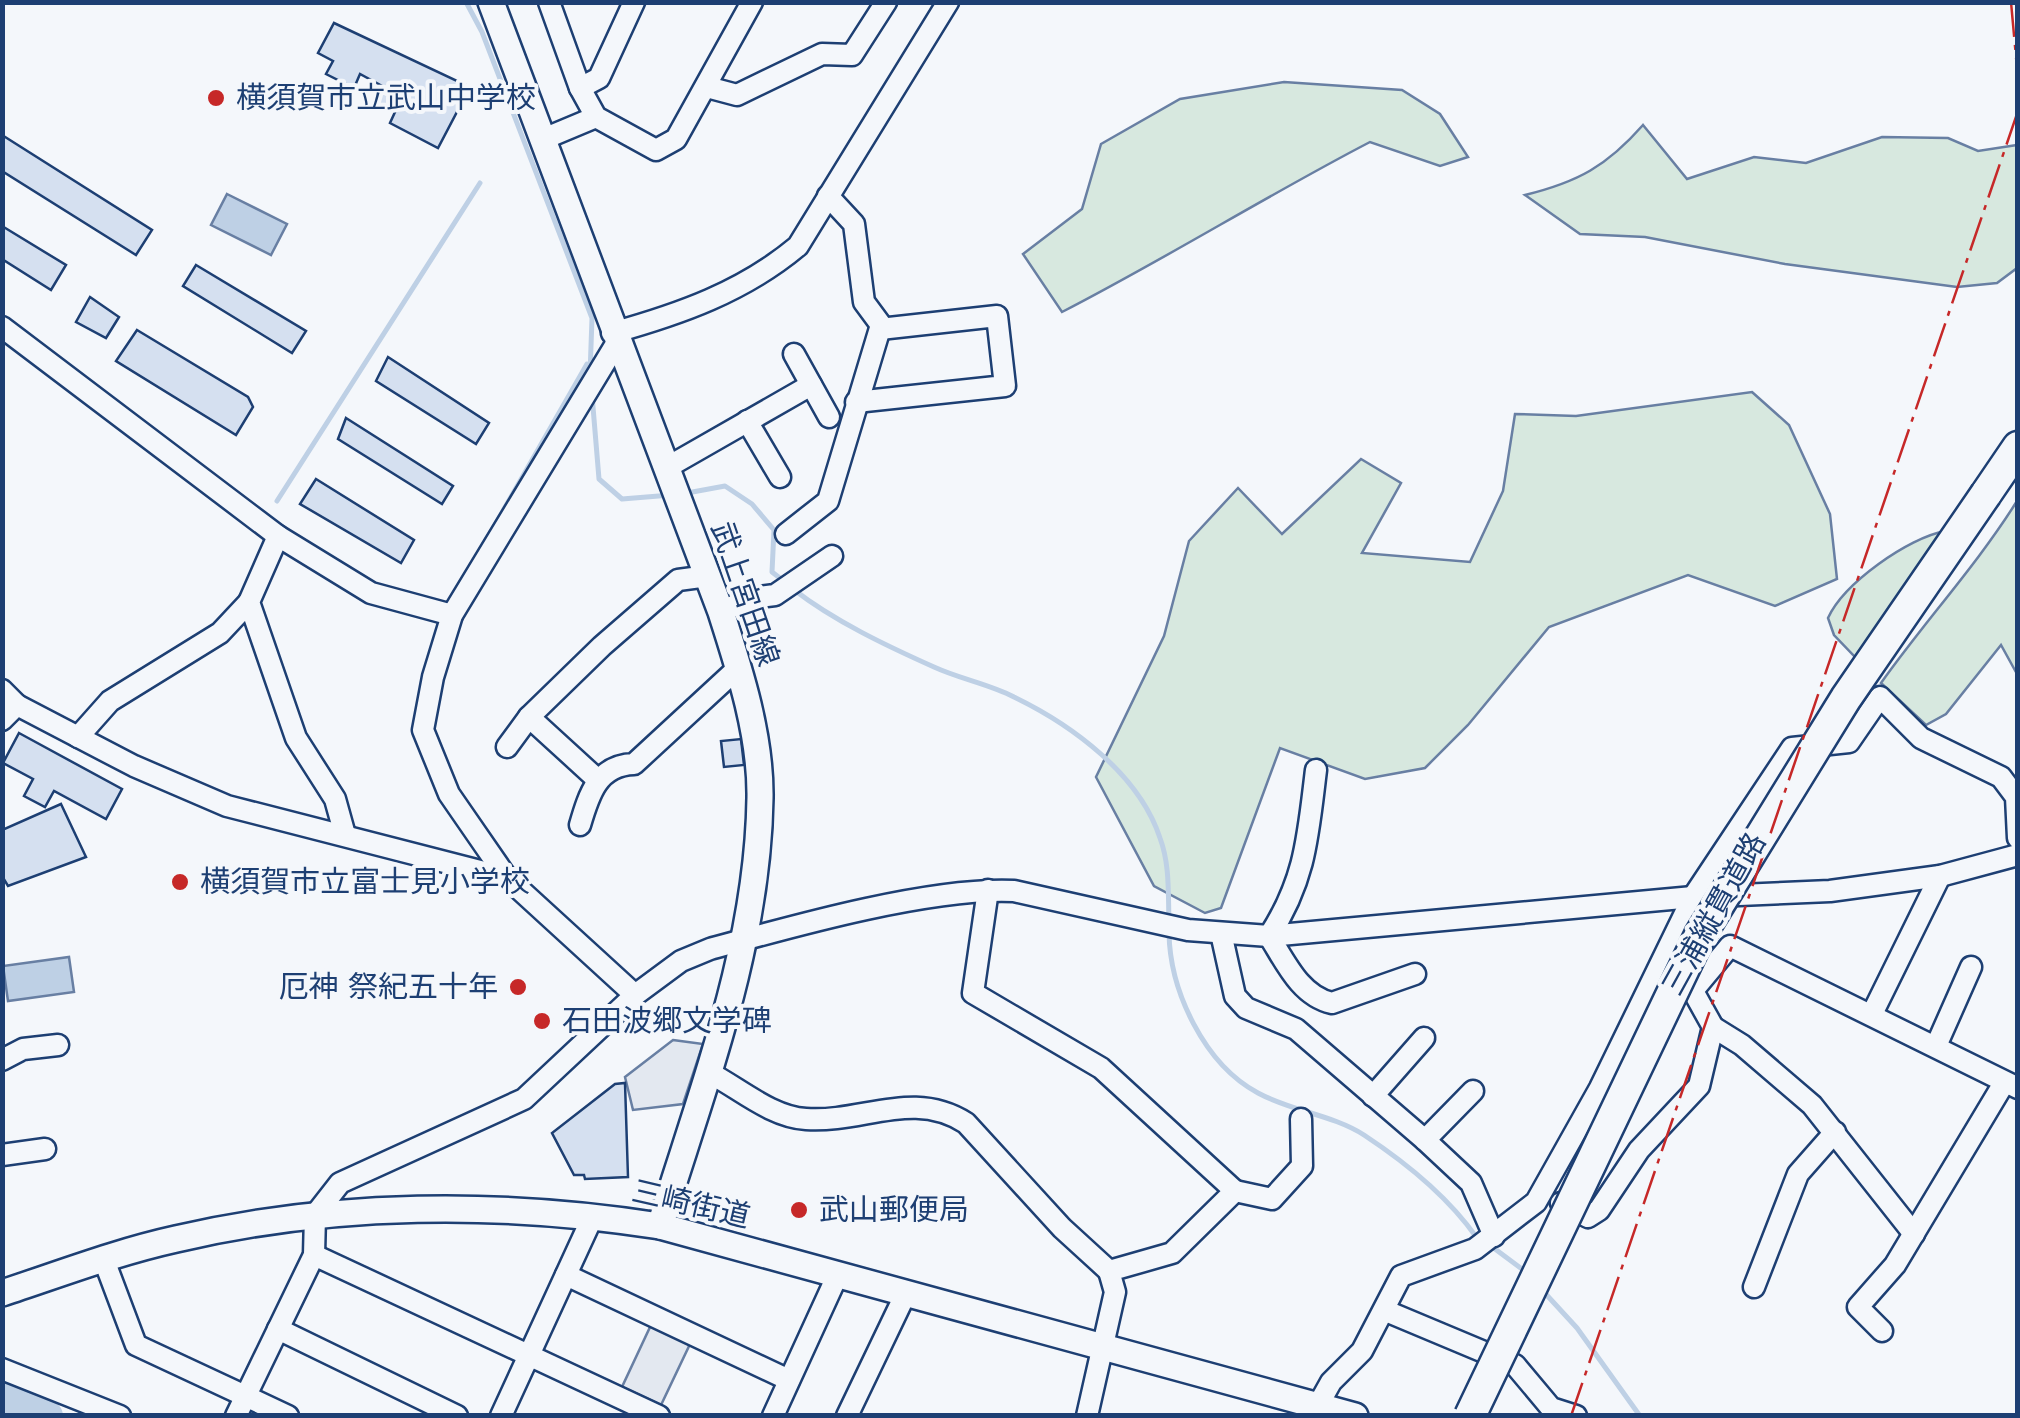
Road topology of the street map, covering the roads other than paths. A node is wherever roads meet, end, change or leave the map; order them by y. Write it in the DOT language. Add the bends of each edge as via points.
graph roads {
  1 [pos="490,2"];
  2 [pos="549,2"];
  3 [pos="634,2"];
  4 [pos="752,2"];
  5 [pos="886,2"];
  6 [pos="948,2"];
  7 [pos="707,86"];
  8 [pos="580,88"];
  9 [pos="596,117"];
  10 [pos="541,140"];
  11 [pos="828,196"];
  12 [pos="2,326"];
  13 [pos="880,329"];
  14 [pos="614,338"];
  15 [pos="794,354"];
  16 [pos="811,384"];
  17 [pos="856,402"];
  18 [pos="829,417"];
  19 [pos="747,422"];
  20 [pos="2018,446"];
  21 [pos="2018,472"];
  22 [pos="780,477"];
  23 [pos="673,486"];
  24 [pos="1991,498"];
  25 [pos="786,534"];
  26 [pos="278,536"];
  27 [pos="832,556"];
  28 [pos="708,576"];
  29 [pos="249,602"];
  30 [pos="721,612"];
  31 [pos="452,615"];
  32 [pos="738,668"];
  33 [pos="7,705"];
  34 [pos="530,717"];
  35 [pos="78,737"];
  36 [pos="507,747"];
  37 [pos="1316,770"];
  38 [pos="598,780"];
  39 [pos="580,825"];
  40 [pos="345,835"];
  41 [pos="2018,838"];
  42 [pos="2018,855"];
  43 [pos="1940,876"];
  44 [pos="508,878"];
  45 [pos="988,890"];
  46 [pos="1693,898"];
  47 [pos="1221,933"];
  48 [pos="1269,936"];
  49 [pos="747,939"];
  50 [pos="1664,960"];
  51 [pos="1971,967"];
  52 [pos="1415,974"];
  53 [pos="1695,988"];
  54 [pos="635,995"];
  55 [pos="1872,1014"];
  56 [pos="1713,1027"];
  57 [pos="1424,1038"];
  58 [pos="58,1045"];
  59 [pos="1936,1046"];
  60 [pos="2,1060"];
  61 [pos="708,1072"];
  62 [pos="2011,1085"];
  63 [pos="1473,1091"];
  64 [pos="1373,1096"];
  65 [pos="1301,1119"];
  66 [pos="1835,1132"];
  67 [pos="1425,1140"];
  68 [pos="45,1149"];
  69 [pos="2,1155"];
  70 [pos="1235,1191"];
  71 [pos="1542,1194"];
  72 [pos="315,1214"];
  73 [pos="593,1216"];
  74 [pos="660,1226"];
  75 [pos="1914,1234"];
  76 [pos="1494,1236"];
  77 [pos="314,1254"];
  78 [pos="104,1260"];
  79 [pos="1109,1271"];
  80 [pos="838,1274"];
  81 [pos="566,1275"];
  82 [pos="1754,1287"];
  83 [pos="2,1293"];
  84 [pos="906,1293"];
  85 [pos="1386,1310"];
  86 [pos="278,1329"];
  87 [pos="1882,1331"];
  88 [pos="1104,1346"];
  89 [pos="529,1355"];
  90 [pos="2,1369"];
  91 [pos="789,1380"];
  92 [pos="246,1396"];
  93 [pos="1313,1410"];
  94 [pos="1576,1412"];
  95 [pos="120,1416"];
  96 [pos="236,1416"];
  97 [pos="288,1416"];
  98 [pos="457,1416"];
  99 [pos="501,1416"];
  100 [pos="658,1416"];
  101 [pos="773,1416"];
  102 [pos="847,1416"];
  103 [pos="1086,1416"];
  104 [pos="1355,1416"];
  105 [pos="1470,1416"];
  106 [pos="1482,1416"];
  1 -- 10 [label="main road, 武上宮田線"];
  2 -- 8 [label="street"];
  3 -- 8 [label="street" via="598,78"];
  4 -- 7 [label="street"];
  5 -- 7 [label="street" via="852,55 822,54 736,94"];
  6 -- 11 [label="street"];
  7 -- 9 [label="street" via="676,139 656,150"];
  8 -- 9 [label="street"];
  9 -- 10 [label="street"];
  10 -- 14 [label="main road, 武上宮田線"];
  11 -- 13 [label="street" via="854,224 864,302"];
  11 -- 14 [label="street" via="798,246 769,270 729,294"];
  12 -- 26 [label="street"];
  13 -- 17 [label="street"];
  13 -- 17 [label="street" via="997,316 1004,386"];
  14 -- 23 [label="main road, 武上宮田線"];
  14 -- 31 [label="street"];
  15 -- 16 [label="street"];
  16 -- 18 [label="street"];
  16 -- 19 [label="street"];
  17 -- 25 [label="street" via="828,500"];
  19 -- 22 [label="street"];
  19 -- 23 [label="street"];
  20 -- 24 [label="highway, 三浦縦貫道路"];
  21 -- 24 [label="highway, 三浦縦貫道路"];
  23 -- 28 [label="main road, 武上宮田線"];
  24 -- 105 [label="highway, 三浦縦貫道路, bridge" via="1816,744 1700,934"];
  24 -- 106 [label="highway, 三浦縦貫道路, bridge" via="1747,874 1634,1089"];
  26 -- 29 [label="street"];
  26 -- 31 [label="street" via="371,594"];
  27 -- 30 [label="street" via="774,595"];
  28 -- 30 [label="main road, 武上宮田線"];
  28 -- 34 [label="street" via="678,580"];
  29 -- 35 [label="street" via="220,633 110,702"];
  29 -- 40 [label="street" via="296,738 335,799"];
  30 -- 32 [label="main road, 武上宮田線"];
  31 -- 44 [label="street" via="423,730 448,794"];
  32 -- 38 [label="street" via="634,764 615,765"];
  32 -- 49 [label="main road, 武上宮田線" via="760,795"];
  33 -- 35 [label="street"];
  34 -- 36 [label="street"];
  34 -- 38 [label="street"];
  35 -- 40 [label="street" via="227,806"];
  37 -- 48 [label="street" via="1302,872"];
  38 -- 39 [label="street"];
  40 -- 44 [label="street"];
  41 -- 46 [label="street" via="2016,797 2001,777 1921,738 1880,696 1849,742 1792,748"];
  42 -- 43 [label="street"];
  43 -- 46 [label="street" via="1830,891"];
  43 -- 55 [label="street"];
  44 -- 54 [label="street"];
  45 -- 47 [label="street"];
  45 -- 49 [label="street"];
  45 -- 70 [label="street" via="974,993 1101,1068"];
  46 -- 48 [label="street"];
  46 -- 50 [label="street"];
  47 -- 48 [label="street"];
  47 -- 64 [label="street" via="1235,996 1246,1008 1296,1029"];
  48 -- 52 [label="street" via="1318,1000 1332,1003"];
  49 -- 54 [label="street" via="681,962"];
  49 -- 61 [label="main road, 武上宮田線"];
  50 -- 53 [label="street"];
  50 -- 71 [label="street"];
  51 -- 59 [label="street"];
  53 -- 55 [label="street" via="1730,946"];
  53 -- 56 [label="street"];
  54 -- 72 [label="street" via="541,1088 365,1168 340,1183"];
  55 -- 59 [label="street"];
  56 -- 66 [label="street" via="1812,1105"];
  56 -- 71 [label="street" via="1699,1086 1638,1150 1599,1210 1588,1216"];
  57 -- 64 [label="street"];
  58 -- 60 [label="street" via="23,1049"];
  59 -- 62 [label="street"];
  61 -- 74 [label="main road, 武上宮田線"];
  61 -- 79 [label="street" via="782,1115 808,1120 914,1105 950,1113"];
  62 -- 75 [label="street"];
  63 -- 67 [label="street"];
  64 -- 67 [label="street"];
  65 -- 70 [label="street" via="1302,1166 1272,1199"];
  66 -- 75 [label="street"];
  66 -- 82 [label="street" via="1798,1174"];
  67 -- 76 [label="street" via="1471,1183"];
  68 -- 69 [label="street"];
  70 -- 79 [label="street" via="1172,1253"];
  71 -- 76 [label="street"];
  72 -- 73 [label="main road, 三崎街道" via="374,1209"];
  72 -- 77 [label="street"];
  72 -- 78 [label="main road, 三崎街道" via="176,1238"];
  73 -- 74 [label="main road, 三崎街道"];
  73 -- 81 [label="street"];
  74 -- 80 [label="main road, 三崎街道"];
  75 -- 87 [label="street" via="1858,1307"];
  76 -- 85 [label="street" via="1401,1276"];
  77 -- 86 [label="street"];
  77 -- 89 [label="street"];
  78 -- 83 [label="main road, 三崎街道"];
  78 -- 92 [label="street" via="136,1345"];
  79 -- 88 [label="street" via="1114,1292"];
  80 -- 84 [label="main road, 三崎街道"];
  80 -- 91 [label="street"];
  81 -- 89 [label="street"];
  81 -- 91 [label="street"];
  84 -- 88 [label="main road, 三崎街道"];
  84 -- 102 [label="street"];
  85 -- 93 [label="street"];
  85 -- 94 [label="street" via="1515,1365 1551,1408"];
  86 -- 92 [label="street"];
  86 -- 98 [label="street"];
  88 -- 93 [label="main road, 三崎街道"];
  88 -- 103 [label="street"];
  89 -- 99 [label="street"];
  89 -- 100 [label="street"];
  90 -- 95 [label="street"];
  91 -- 101 [label="street"];
  92 -- 96 [label="street"];
  92 -- 97 [label="street"];
  93 -- 104 [label="main road, 三崎街道"];
}
